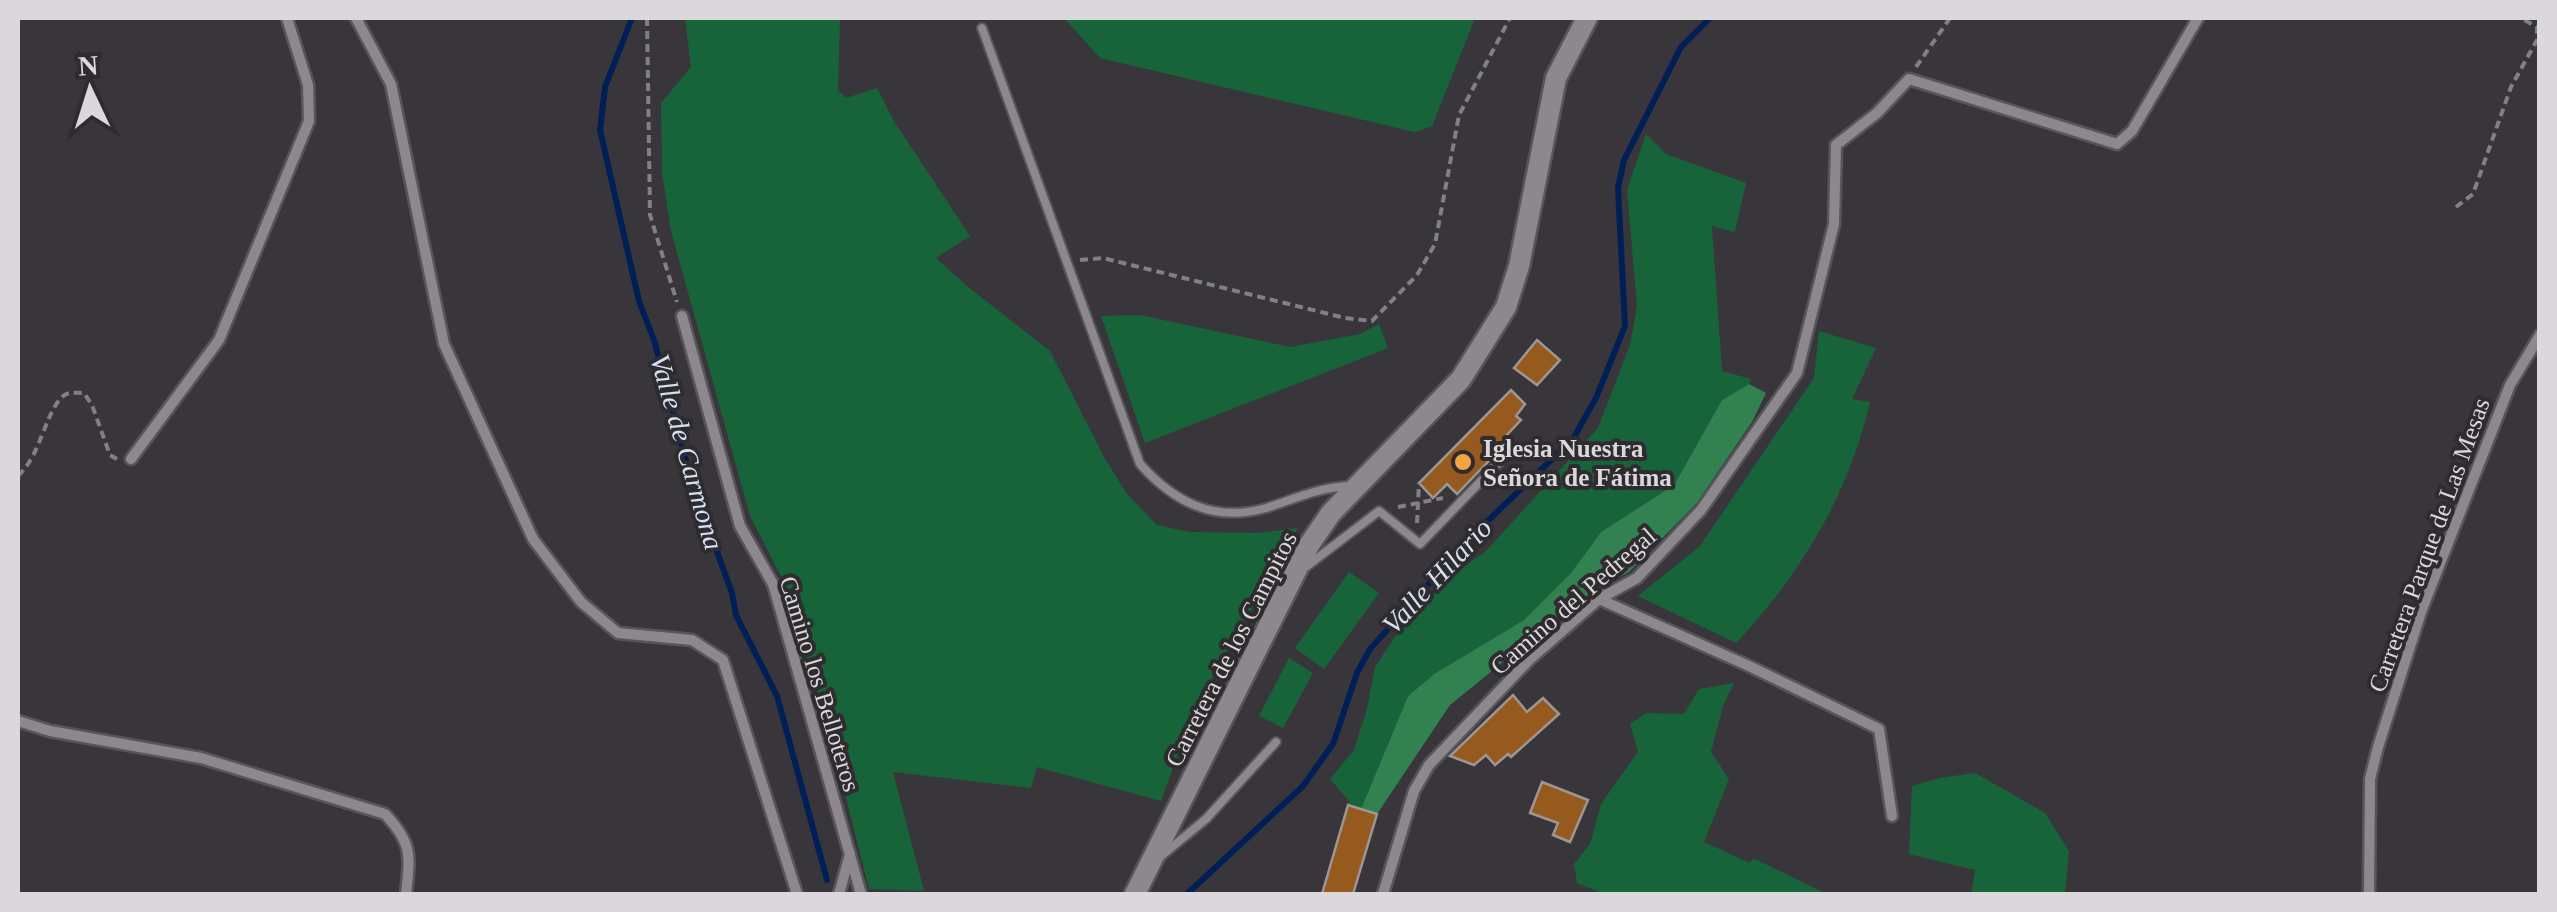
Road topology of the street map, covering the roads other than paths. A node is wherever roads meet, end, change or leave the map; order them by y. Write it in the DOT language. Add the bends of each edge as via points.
graph roads {
  1 [pos="288,18"];
  2 [pos="356,18"];
  3 [pos="1587,18"];
  4 [pos="2198,18"];
  5 [pos="982,28"];
  6 [pos="682,316"];
  7 [pos="2540,336"];
  8 [pos="1506,455"];
  9 [pos="131,459"];
  10 [pos="1360,486"];
  11 [pos="1295,574"];
  12 [pos="1599,600"];
  13 [pos="18,721"];
  14 [pos="1276,742"];
  15 [pos="1892,816"];
  16 [pos="850,854"];
  17 [pos="1149,866"];
  18 [pos="406,894"];
  19 [pos="797,894"];
  20 [pos="839,894"];
  21 [pos="861,894"];
  22 [pos="1135,894"];
  23 [pos="1383,894"];
  24 [pos="2368,894"];
  1 -- 9 [label="street" via="308,85 309,122 219,340"];
  2 -- 19 [label="street" via="391,84 444,344 533,539 580,602 618,633 692,640 723,660"];
  3 -- 10 [label="main road, Carretera de los Campitos" via="1556,78 1506,307 1462,379"];
  4 -- 12 [label="street, Camino del Pedregal" via="2132,131 2117,144 1909,79 1836,145 1834,224 1796,373 1701,510 1638,578"];
  5 -- 10 [label="lane" via="1140,464 1158,484 1197,507 1235,513 1326,487"];
  6 -- 16 [label="street, Camino los Belloteros" via="740,526 773,584"];
  7 -- 24 [label="street, Carretera Parque de Las Mesas" via="2510,385 2434,577 2378,747 2370,779"];
  8 -- 11 [label="lane" via="1420,544 1379,511"];
  10 -- 11 [label="main road, Carretera de los Campitos" via="1330,513"];
  11 -- 17 [label="main road, Carretera de los Campitos"];
  12 -- 15 [label="street" via="1879,730"];
  12 -- 23 [label="street, Camino del Pedregal" via="1529,660 1429,765 1414,791"];
  13 -- 18 [label="street" via="201,758 385,814 406,835"];
  14 -- 17 [label="lane" via="1206,819"];
  16 -- 20 [label="street"];
  16 -- 21 [label="street, Camino los Belloteros"];
  17 -- 22 [label="main road, Carretera de los Campitos"];
}
